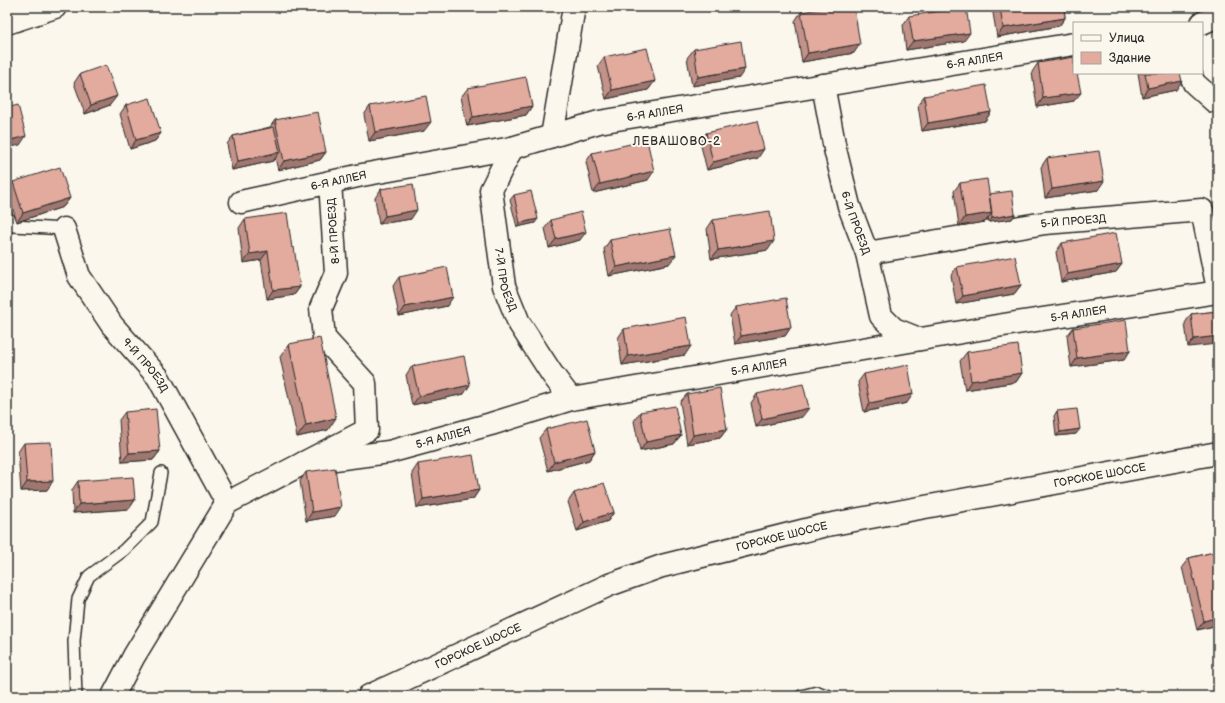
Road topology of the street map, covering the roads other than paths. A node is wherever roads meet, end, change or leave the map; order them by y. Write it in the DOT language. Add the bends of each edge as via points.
graph roads {
  1 [pos="55,7"];
  2 [pos="574,7"];
  3 [pos="1218,16"];
  4 [pos="7,23"];
  5 [pos="1203,23"];
  6 [pos="1073,44"];
  7 [pos="1190,74"];
  8 [pos="823,85"];
  9 [pos="1218,101"];
  10 [pos="552,136"];
  11 [pos="512,148"];
  12 [pos="330,182"];
  13 [pos="241,202"];
  14 [pos="7,217"];
  15 [pos="64,229"];
  16 [pos="866,253"];
  17 [pos="1218,290"];
  18 [pos="919,339"];
  19 [pos="571,398"];
  20 [pos="1218,453"];
  21 [pos="304,463"];
  22 [pos="161,473"];
  23 [pos="227,503"];
  24 [pos="76,696"];
  25 [pos="113,696"];
  26 [pos="369,696"];
  27 [pos="801,696"];
  28 [pos="829,696"];
  1 -- 4 [label="street"];
  2 -- 10 [label="street"];
  3 -- 5 [label="street"];
  6 -- 8 [label="street, 6-Я АЛЛЕЯ"];
  7 -- 9 [label="street" via="1194,83 1214,101"];
  8 -- 10 [label="street, 6-Я АЛЛЕЯ" via="599,122"];
  8 -- 16 [label="street, 6-Й ПРОЕЗД" via="849,206"];
  10 -- 11 [label="street, 6-Я АЛЛЕЯ"];
  11 -- 12 [label="street, 6-Я АЛЛЕЯ"];
  11 -- 19 [label="street, 7-Й ПРОЕЗД" via="491,190 504,286 519,323"];
  12 -- 13 [label="street, 6-Я АЛЛЕЯ"];
  12 -- 21 [label="street, 8-Й ПРОЕЗД" via="336,273 321,308 324,338 364,383 367,430"];
  14 -- 15 [label="lane" via="14,226"];
  15 -- 23 [label="street, 9-Й ПРОЕЗД" via="79,276 112,325 158,377"];
  16 -- 17 [label="street, 5-Й ПРОЕЗД" via="1045,223 1202,210"];
  16 -- 18 [label="street, 6-Й ПРОЕЗД" via="882,316 894,329"];
  17 -- 18 [label="street, 5-Я АЛЛЕЯ"];
  18 -- 19 [label="street, 5-Я АЛЛЕЯ"];
  19 -- 21 [label="street, 5-Я АЛЛЕЯ" via="491,424 389,452"];
  20 -- 26 [label="street, ГОРСКОЕ ШОССЕ" via="822,526 662,566 602,588"];
  21 -- 23 [label="street"];
  22 -- 24 [label="lane" via="152,522 124,550 89,576 78,599 74,641"];
  23 -- 25 [label="street" via="134,656"];
  27 -- 28 [label="lane" via="817,692"];
}
